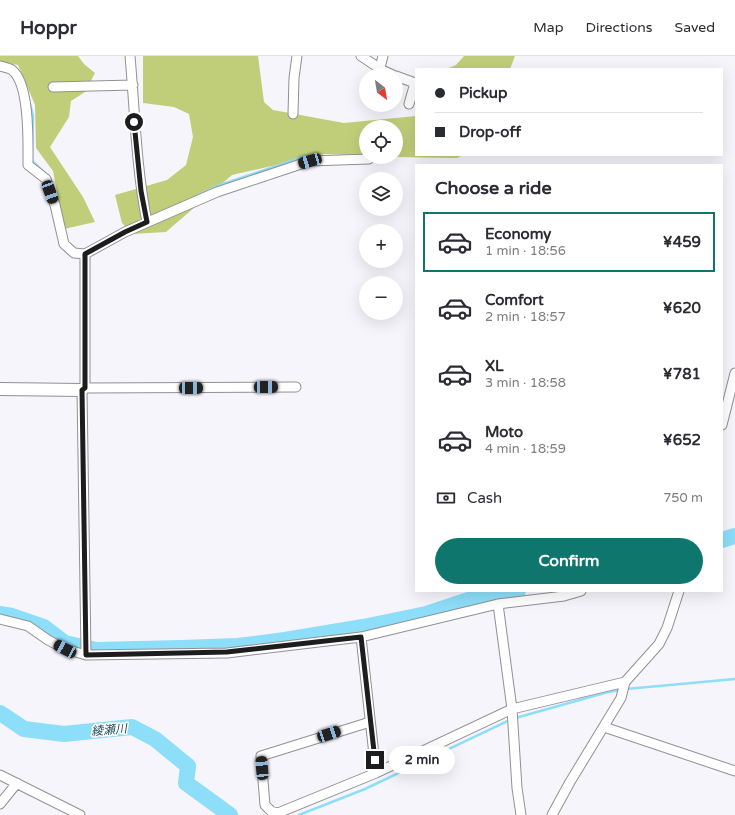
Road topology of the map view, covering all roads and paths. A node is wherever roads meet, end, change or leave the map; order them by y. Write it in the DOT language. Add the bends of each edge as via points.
graph roads {
  1 [pos="130,56"];
  2 [pos="297,56"];
  3 [pos="361,56"];
  4 [pos="383,56"];
  5 [pos="0,66"];
  6 [pos="380,68"];
  7 [pos="403,79"];
  8 [pos="53,86"];
  9 [pos="133,86"];
  10 [pos="409,104"];
  11 [pos="294,114"];
  12 [pos="359,159"];
  13 [pos="147,222"];
  14 [pos="85,254"];
  15 [pos="735,373"];
  16 [pos="296,387"];
  17 [pos="0,389"];
  18 [pos="84,389"];
  19 [pos="723,422"];
  20 [pos="578,592"];
  21 [pos="679,592"];
  22 [pos="498,604"];
  23 [pos="0,619"];
  24 [pos="361,637"];
  25 [pos="86,655"];
  26 [pos="624,687"];
  27 [pos="512,709"];
  28 [pos="370,722"];
  29 [pos="604,727"];
  30 [pos="735,771"];
  31 [pos="376,773"];
  32 [pos="0,775"];
  33 [pos="17,783"];
  34 [pos="0,804"];
  35 [pos="80,815"];
  36 [pos="521,815"];
  37 [pos="552,815"];
  1 -- 9 [label="street"];
  2 -- 11 [label="street"];
  3 -- 6 [label="street"];
  4 -- 6 [label="street"];
  5 -- 14 [label="street" via="12,70 22,84 27,114 28,165 46,179 64,244 74,253"];
  7 -- 10 [label="street" via="415,83"];
  8 -- 9 [label="street"];
  9 -- 13 [label="street" via="141,191"];
  12 -- 13 [label="street" via="310,161 293,166 217,192"];
  13 -- 14 [label="street"];
  14 -- 18 [label="street"];
  15 -- 19 [label="street"];
  16 -- 18 [label="street"];
  17 -- 18 [label="street"];
  18 -- 25 [label="street"];
  20 -- 22 [label="street"];
  21 -- 26 [label="street" via="659,644"];
  22 -- 24 [label="street"];
  22 -- 27 [label="street"];
  23 -- 25 [label="street" via="28,626 65,649"];
  24 -- 25 [label="street" via="227,652"];
  24 -- 28 [label="street"];
  26 -- 27 [label="street"];
  26 -- 29 [label="street" via="621,698"];
  27 -- 31 [label="street"];
  27 -- 36 [label="street" via="516,788"];
  28 -- 31 [label="street"];
  28 -- 31 [label="street" via="261,756 265,805 271,812 278,813"];
  29 -- 30 [label="street"];
  29 -- 37 [label="street"];
  32 -- 33 [label="street"];
  33 -- 34 [label="street"];
  33 -- 35 [label="street"];
}
